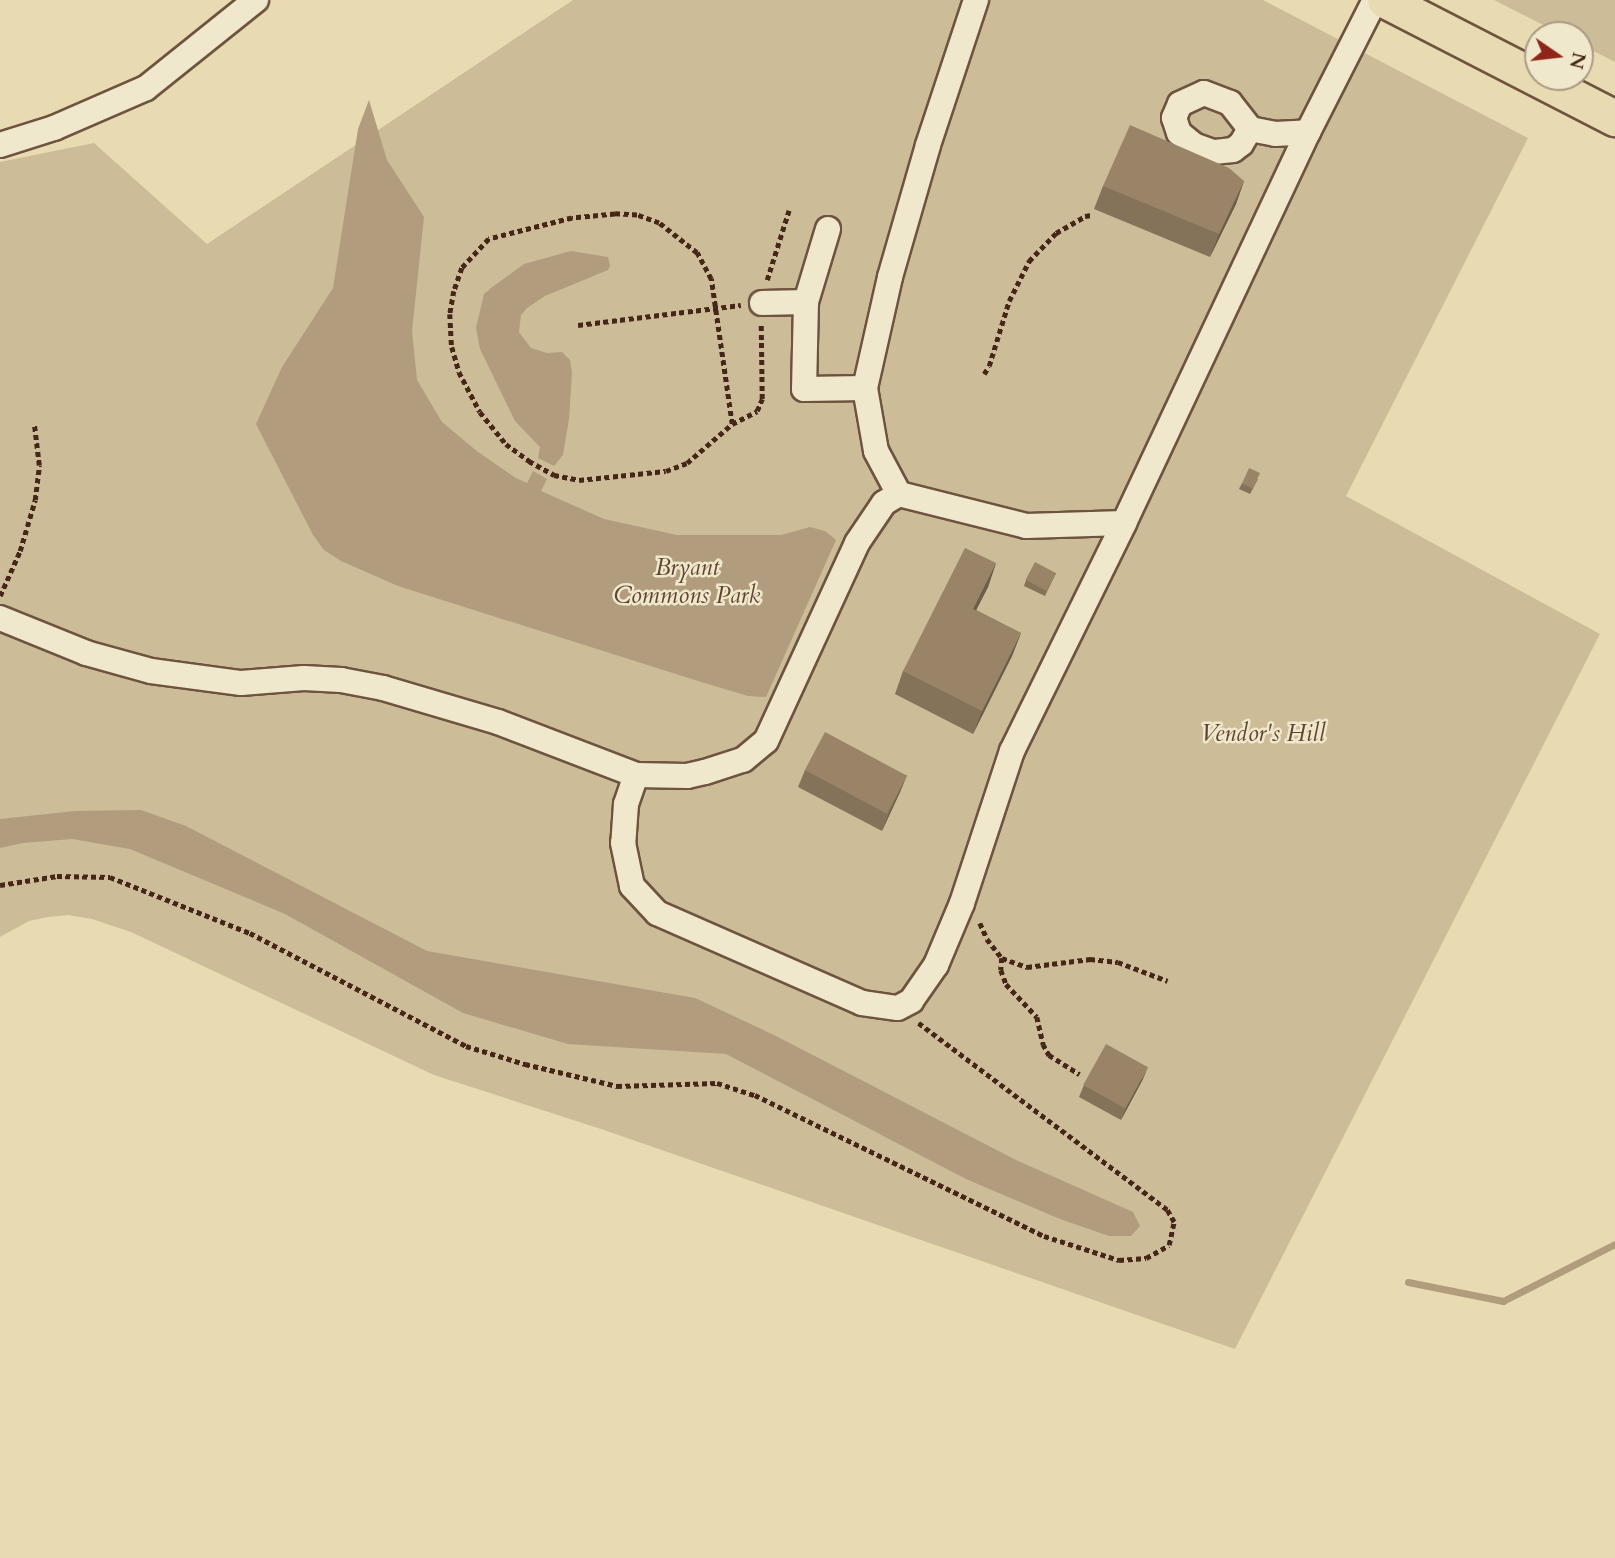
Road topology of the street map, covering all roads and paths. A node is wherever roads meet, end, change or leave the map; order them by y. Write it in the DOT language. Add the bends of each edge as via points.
graph roads {
  1 [pos="256,0"];
  2 [pos="976,0"];
  3 [pos="1375,0"];
  4 [pos="1385,0"];
  5 [pos="1615,118"];
  6 [pos="1250,129"];
  7 [pos="1308,132"];
  8 [pos="0,145"];
  9 [pos="789,211"];
  10 [pos="1092,215"];
  11 [pos="828,229"];
  12 [pos="806,302"];
  13 [pos="762,303"];
  14 [pos="716,308"];
  15 [pos="578,325"];
  16 [pos="984,374"];
  17 [pos="865,388"];
  18 [pos="34,423"];
  19 [pos="732,424"];
  20 [pos="899,494"];
  21 [pos="1124,523"];
  22 [pos="0,597"];
  23 [pos="0,618"];
  24 [pos="636,775"];
  25 [pos="0,884"];
  26 [pos="962,903"];
  27 [pos="1002,958"];
  28 [pos="1168,981"];
  29 [pos="898,1008"];
  30 [pos="1079,1074"];
  1 -- 8 [label="street" via="146,88 54,128"];
  2 -- 17 [label="street" via="928,145"];
  3 -- 7 [label="street"];
  4 -- 5 [label="highway"];
  6 -- 7 [label="street" via="1275,134"];
  7 -- 21 [label="street"];
  9 -- 13 [label="path"];
  10 -- 16 [label="path" via="1056,233 1029,261 1009,301"];
  11 -- 12 [label="street"];
  12 -- 13 [label="street"];
  12 -- 17 [label="street" via="804,389"];
  13 -- 19 [label="path" via="760,406"];
  14 -- 15 [label="path"];
  14 -- 19 [label="path"];
  14 -- 19 [label="path" via="704,264 673,231 637,215 572,218 489,239 472,253 454,292 452,347 480,412 506,444 554,475 579,480 666,471 687,463"];
  17 -- 20 [label="street" via="876,451"];
  18 -- 22 [label="path" via="39,465 35,500"];
  20 -- 21 [label="street" via="1026,526"];
  20 -- 24 [label="street" via="884,503 857,543 766,741 743,760 705,772"];
  21 -- 26 [label="street" via="1012,751"];
  23 -- 24 [label="street" via="86,653 151,671 241,683 316,679 383,688 498,722"];
  24 -- 29 [label="street" via="626,804 622,844 632,886 657,913 862,1003"];
  25 -- 29 [label="path" via="57,876 110,877 250,933 466,1046 617,1086 717,1083 755,1095 1044,1236 1119,1260 1146,1258 1169,1245 1174,1222 1167,1210"];
  26 -- 27 [label="path" via="976,911 987,939"];
  26 -- 29 [label="street" via="936,965 911,1000"];
  27 -- 28 [label="path" via="1027,967 1090,959 1118,962"];
  27 -- 30 [label="path" via="1006,984 1037,1017 1049,1055"];
}
